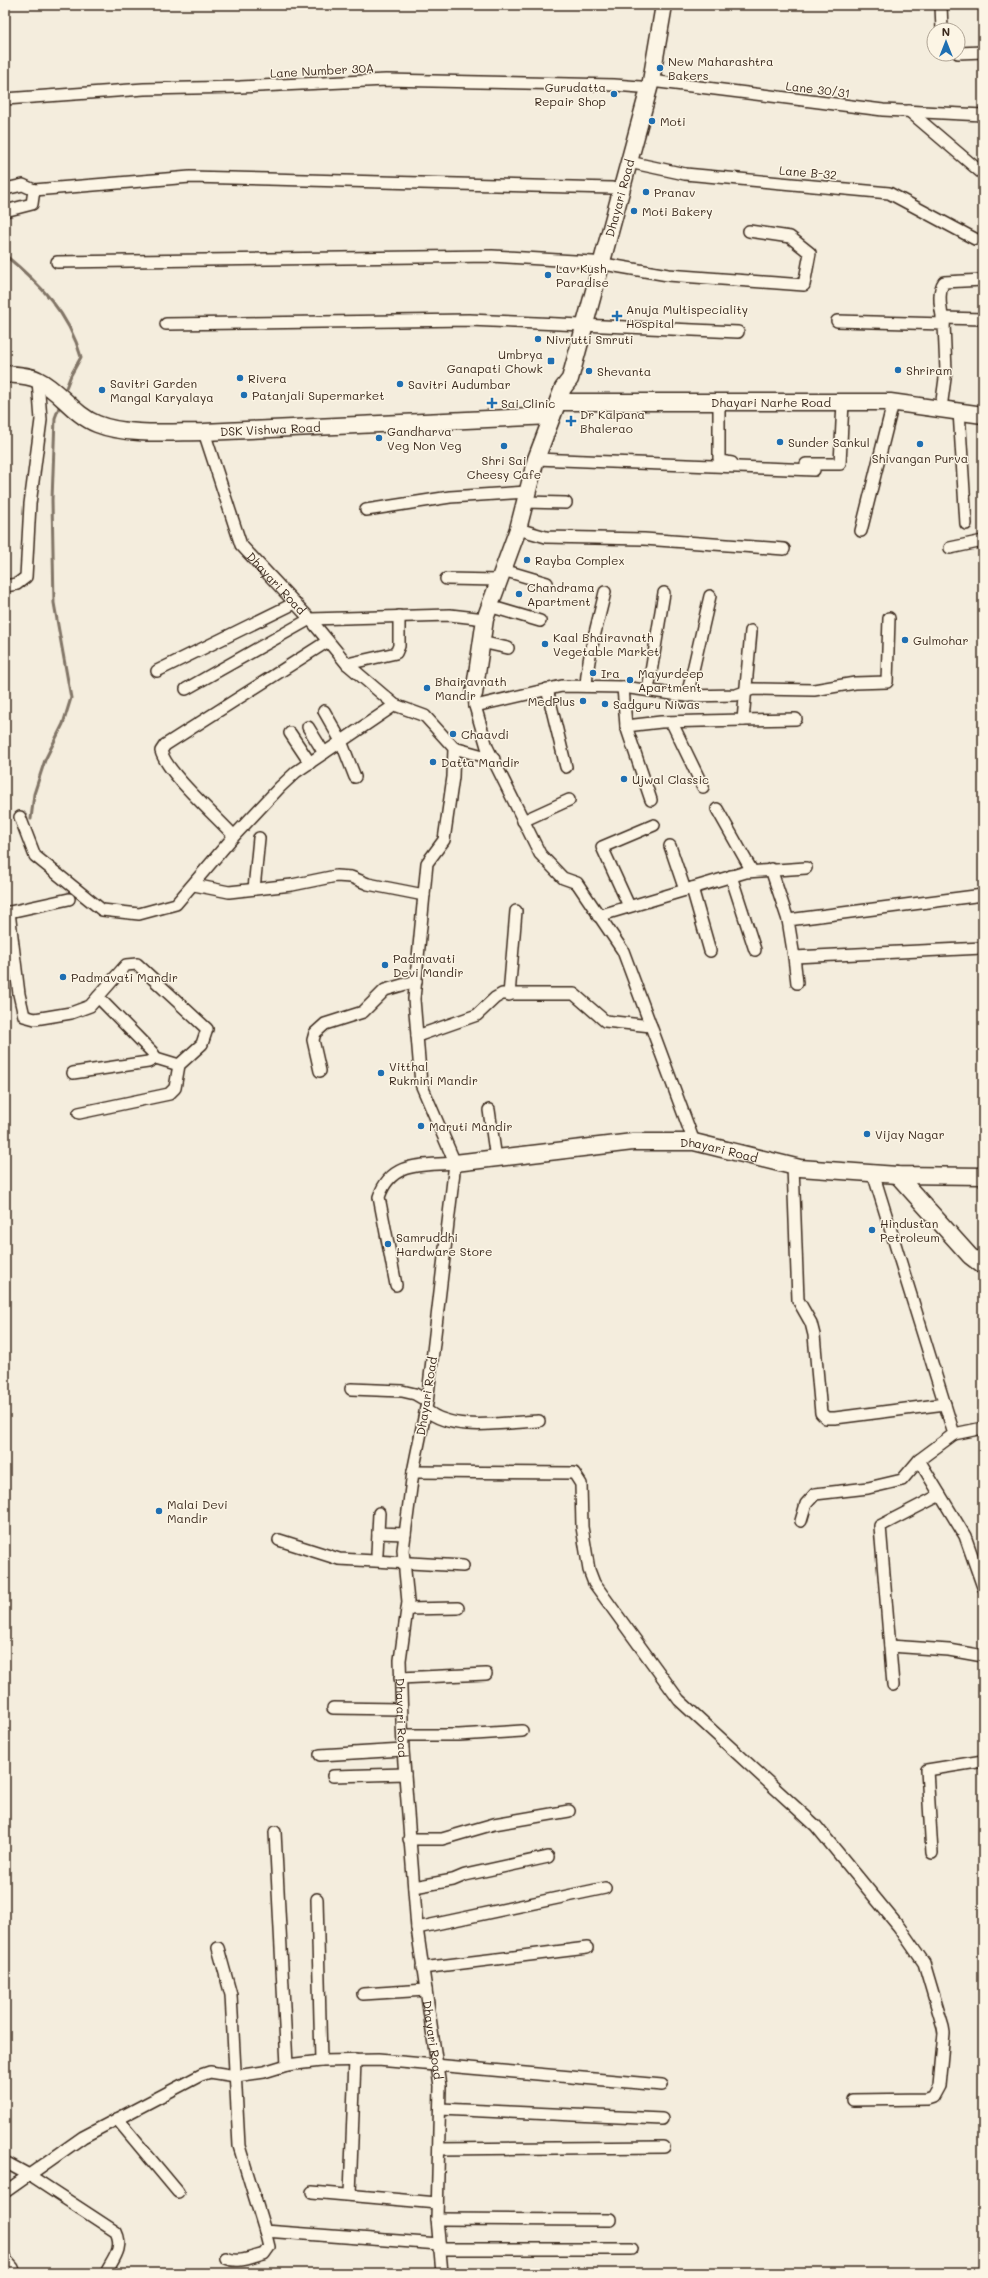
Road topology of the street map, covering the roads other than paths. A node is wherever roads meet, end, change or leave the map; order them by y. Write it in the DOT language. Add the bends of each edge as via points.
graph roads {
  1 [pos="653,5"];
  2 [pos="664,5"];
  3 [pos="941,5"];
  4 [pos="942,22"];
  5 [pos="983,52"];
  6 [pos="966,53"];
  7 [pos="646,84"];
  8 [pos="5,99"];
  9 [pos="909,111"];
  10 [pos="983,115"];
  11 [pos="629,162"];
  12 [pos="983,174"];
  13 [pos="612,188"];
  14 [pos="5,189"];
  15 [pos="34,190"];
  16 [pos="5,211"];
  17 [pos="749,231"];
  18 [pos="975,239"];
  19 [pos="57,262"];
  20 [pos="597,263"];
  21 [pos="983,280"];
  22 [pos="983,319"];
  23 [pos="837,321"];
  24 [pos="943,321"];
  25 [pos="166,324"];
  26 [pos="580,325"];
  27 [pos="738,332"];
  28 [pos="5,374"];
  29 [pos="43,383"];
  30 [pos="558,402"];
  31 [pos="719,402"];
  32 [pos="843,402"];
  33 [pos="893,403"];
  34 [pos="941,408"];
  35 [pos="959,411"];
  36 [pos="983,415"];
  37 [pos="204,432"];
  38 [pos="536,459"];
  39 [pos="814,470"];
  40 [pos="526,497"];
  41 [pos="566,503"];
  42 [pos="366,510"];
  43 [pos="966,524"];
  44 [pos="518,529"];
  45 [pos="862,531"];
  46 [pos="983,541"];
  47 [pos="950,548"];
  48 [pos="784,549"];
  49 [pos="500,575"];
  50 [pos="446,578"];
  51 [pos="547,583"];
  52 [pos="5,586"];
  53 [pos="605,592"];
  54 [pos="664,593"];
  55 [pos="710,596"];
  56 [pos="295,603"];
  57 [pos="487,613"];
  58 [pos="399,616"];
  59 [pos="889,618"];
  60 [pos="310,619"];
  61 [pos="540,621"];
  62 [pos="751,630"];
  63 [pos="328,641"];
  64 [pos="481,642"];
  65 [pos="508,648"];
  66 [pos="347,664"];
  67 [pos="157,671"];
  68 [pos="586,686"];
  69 [pos="623,687"];
  70 [pos="186,689"];
  71 [pos="547,689"];
  72 [pos="648,690"];
  73 [pos="747,690"];
  74 [pos="687,696"];
  75 [pos="474,700"];
  76 [pos="394,705"];
  77 [pos="324,711"];
  78 [pos="796,719"];
  79 [pos="743,720"];
  80 [pos="672,723"];
  81 [pos="626,726"];
  82 [pos="308,727"];
  83 [pos="290,733"];
  84 [pos="341,741"];
  85 [pos="454,748"];
  86 [pos="324,753"];
  87 [pos="494,760"];
  88 [pos="310,763"];
  89 [pos="566,767"];
  90 [pos="355,777"];
  91 [pos="703,787"];
  92 [pos="569,800"];
  93 [pos="651,800"];
  94 [pos="717,809"];
  95 [pos="20,817"];
  96 [pos="523,821"];
  97 [pos="654,825"];
  98 [pos="234,836"];
  99 [pos="259,838"];
  100 [pos="670,846"];
  101 [pos="806,868"];
  102 [pos="771,869"];
  103 [pos="752,871"];
  104 [pos="731,876"];
  105 [pos="194,885"];
  106 [pos="254,889"];
  107 [pos="688,889"];
  108 [pos="424,895"];
  109 [pos="983,895"];
  110 [pos="69,899"];
  111 [pos="629,906"];
  112 [pos="516,911"];
  113 [pos="7,912"];
  114 [pos="598,916"];
  115 [pos="788,920"];
  116 [pos="983,948"];
  117 [pos="755,950"];
  118 [pos="710,951"];
  119 [pos="794,957"];
  120 [pos="416,981"];
  121 [pos="797,983"];
  122 [pos="509,995"];
  123 [pos="98,996"];
  124 [pos="651,1026"];
  125 [pos="417,1036"];
  126 [pos="156,1058"];
  127 [pos="179,1065"];
  128 [pos="320,1071"];
  129 [pos="74,1073"];
  130 [pos="489,1110"];
  131 [pos="79,1112"];
  132 [pos="694,1142"];
  133 [pos="496,1159"];
  134 [pos="455,1163"];
  135 [pos="793,1166"];
  136 [pos="873,1173"];
  137 [pos="897,1175"];
  138 [pos="983,1176"];
  139 [pos="976,1255"];
  140 [pos="983,1266"];
  141 [pos="396,1285"];
  142 [pos="351,1390"];
  143 [pos="945,1404"];
  144 [pos="426,1405"];
  145 [pos="539,1421"];
  146 [pos="983,1428"];
  147 [pos="954,1434"];
  148 [pos="919,1460"];
  149 [pos="413,1472"];
  150 [pos="940,1495"];
  151 [pos="379,1513"];
  152 [pos="801,1520"];
  153 [pos="378,1533"];
  154 [pos="405,1534"];
  155 [pos="279,1540"];
  156 [pos="377,1554"];
  157 [pos="404,1562"];
  158 [pos="463,1566"];
  159 [pos="983,1587"];
  160 [pos="458,1608"];
  161 [pos="407,1609"];
  162 [pos="890,1646"];
  163 [pos="983,1656"];
  164 [pos="486,1674"];
  165 [pos="400,1678"];
  166 [pos="893,1685"];
  167 [pos="333,1708"];
  168 [pos="402,1709"];
  169 [pos="522,1731"];
  170 [pos="402,1735"];
  171 [pos="403,1750"];
  172 [pos="320,1755"];
  173 [pos="983,1761"];
  174 [pos="405,1774"];
  175 [pos="333,1776"];
  176 [pos="569,1811"];
  177 [pos="276,1832"];
  178 [pos="409,1839"];
  179 [pos="932,1853"];
  180 [pos="548,1857"];
  181 [pos="414,1887"];
  182 [pos="605,1888"];
  183 [pos="317,1899"];
  184 [pos="417,1928"];
  185 [pos="218,1948"];
  186 [pos="588,1948"];
  187 [pos="422,1968"];
  188 [pos="426,1990"];
  189 [pos="363,1994"];
  190 [pos="355,2060"];
  191 [pos="321,2061"];
  192 [pos="287,2065"];
  193 [pos="437,2065"];
  194 [pos="236,2076"];
  195 [pos="662,2085"];
  196 [pos="853,2100"];
  197 [pos="440,2109"];
  198 [pos="117,2119"];
  199 [pos="662,2119"];
  200 [pos="664,2147"];
  201 [pos="439,2149"];
  202 [pos="5,2162"];
  203 [pos="29,2175"];
  204 [pos="5,2192"];
  205 [pos="178,2192"];
  206 [pos="312,2192"];
  207 [pos="350,2194"];
  208 [pos="437,2203"];
  209 [pos="437,2219"];
  210 [pos="610,2220"];
  211 [pos="265,2231"];
  212 [pos="439,2246"];
  213 [pos="632,2249"];
  214 [pos="226,2258"];
  215 [pos="5,2259"];
  216 [pos="14,2273"];
  217 [pos="106,2273"];
  218 [pos="442,2273"];
  219 [pos="451,2273"];
  1 -- 7 [label="street, Dhayari Road"];
  2 -- 7 [label="street, Dhayari Road"];
  3 -- 4 [label="street"];
  5 -- 6 [label="street"];
  7 -- 8 [label="street, Lane Number 30A" via="386,80 144,89"];
  7 -- 9 [label="street, Lane 30/31"];
  7 -- 11 [label="street, Dhayari Road"];
  7 -- 13 [label="street, Dhayari Road"];
  9 -- 10 [label="street, Lane 30/31"];
  9 -- 12 [label="street"];
  11 -- 18 [label="street, Lane B-32" via="685,174 889,193"];
  11 -- 20 [label="street, Dhayari Road"];
  13 -- 15 [label="street" via="190,178"];
  13 -- 20 [label="street, Dhayari Road"];
  14 -- 15 [label="street" via="23,185"];
  15 -- 16 [label="street" via="32,204"];
  17 -- 20 [label="street" via="790,237 810,253 804,285 668,275"];
  19 -- 20 [label="street" via="492,256"];
  20 -- 26 [label="street, Dhayari Road"];
  21 -- 24 [label="street" via="944,282 941,289"];
  22 -- 24 [label="street"];
  23 -- 24 [label="street"];
  24 -- 34 [label="street" via="946,371"];
  25 -- 26 [label="street" via="469,320"];
  26 -- 27 [label="street"];
  26 -- 30 [label="street, Dhayari Road" via="561,376"];
  28 -- 29 [label="street, DSK Vishwa Road"];
  29 -- 37 [label="street, DSK Vishwa Road" via="96,424 115,429 150,432"];
  29 -- 52 [label="street" via="30,504 26,577 17,584"];
  30 -- 31 [label="street, Dhayari Narhe Road"];
  30 -- 37 [label="street, DSK Vishwa Road"];
  30 -- 38 [label="street, Dhayari Road"];
  31 -- 32 [label="street, Dhayari Narhe Road"];
  31 -- 32 [label="street" via="720,461 838,465 842,460"];
  32 -- 33 [label="street, Dhayari Narhe Road"];
  33 -- 34 [label="street, Dhayari Narhe Road"];
  33 -- 45 [label="street"];
  34 -- 35 [label="street, Dhayari Narhe Road"];
  35 -- 36 [label="street, Dhayari Narhe Road"];
  35 -- 43 [label="street"];
  37 -- 56 [label="street, Dhayari Road" via="241,545"];
  38 -- 39 [label="street"];
  38 -- 40 [label="street, Dhayari Road"];
  40 -- 41 [label="street"];
  40 -- 42 [label="street" via="443,498"];
  40 -- 44 [label="street, Dhayari Road"];
  44 -- 48 [label="street" via="546,537 644,539"];
  44 -- 49 [label="street, Dhayari Road"];
  46 -- 47 [label="street"];
  49 -- 50 [label="street"];
  49 -- 51 [label="street"];
  49 -- 57 [label="street, Dhayari Road"];
  53 -- 68 [label="street" via="587,662"];
  54 -- 72 [label="street"];
  55 -- 74 [label="street"];
  56 -- 60 [label="street, Dhayari Road"];
  56 -- 67 [label="street"];
  57 -- 58 [label="street"];
  57 -- 61 [label="street"];
  57 -- 64 [label="street, Dhayari Road"];
  58 -- 60 [label="street"];
  58 -- 66 [label="street" via="399,646 396,653"];
  59 -- 73 [label="street" via="887,682 855,683 814,690"];
  60 -- 63 [label="street, Dhayari Road"];
  60 -- 70 [label="street"];
  62 -- 73 [label="street" via="745,679"];
  63 -- 66 [label="street, Dhayari Road"];
  63 -- 98 [label="street" via="165,745 161,751 177,777"];
  64 -- 65 [label="street"];
  64 -- 75 [label="street, Dhayari Road"];
  66 -- 76 [label="street, Dhayari Road"];
  68 -- 69 [label="street"];
  68 -- 71 [label="street"];
  69 -- 72 [label="street"];
  69 -- 81 [label="street"];
  71 -- 75 [label="street"];
  71 -- 89 [label="street"];
  72 -- 74 [label="street"];
  73 -- 74 [label="street" via="736,695"];
  73 -- 79 [label="street"];
  75 -- 87 [label="street" via="487,747"];
  76 -- 84 [label="street"];
  76 -- 85 [label="street, Dhayari Road" via="425,716"];
  77 -- 84 [label="street"];
  78 -- 79 [label="street"];
  79 -- 80 [label="street"];
  80 -- 81 [label="street" via="651,722"];
  80 -- 91 [label="street"];
  81 -- 93 [label="street"];
  82 -- 86 [label="street"];
  83 -- 88 [label="street"];
  84 -- 86 [label="street"];
  84 -- 90 [label="street"];
  85 -- 87 [label="street"];
  85 -- 108 [label="street, Dhayari Road" via="453,777 444,840 427,863"];
  86 -- 88 [label="street"];
  87 -- 96 [label="street"];
  88 -- 98 [label="street" via="280,787"];
  92 -- 96 [label="street"];
  94 -- 103 [label="street"];
  95 -- 105 [label="street" via="35,856 102,910 139,914 176,904"];
  96 -- 114 [label="street" via="540,854 563,878 577,883"];
  97 -- 111 [label="street" via="602,847"];
  98 -- 105 [label="street"];
  99 -- 106 [label="street"];
  100 -- 107 [label="street"];
  101 -- 102 [label="street"];
  102 -- 103 [label="street"];
  102 -- 115 [label="street"];
  103 -- 104 [label="street"];
  104 -- 107 [label="street"];
  104 -- 117 [label="street"];
  105 -- 106 [label="street" via="229,892"];
  106 -- 108 [label="street" via="336,876 351,877 368,884"];
  107 -- 111 [label="street"];
  107 -- 118 [label="street"];
  108 -- 120 [label="street, Dhayari Road"];
  109 -- 115 [label="street"];
  110 -- 113 [label="street"];
  111 -- 114 [label="street"];
  112 -- 122 [label="street"];
  113 -- 123 [label="street" via="24,1016 35,1019 71,1013 90,1006"];
  114 -- 124 [label="street" via="623,951"];
  115 -- 119 [label="street"];
  116 -- 119 [label="street"];
  119 -- 121 [label="street"];
  120 -- 125 [label="street, Dhayari Road" via="414,999"];
  120 -- 128 [label="street" via="385,990 363,1012 320,1028 313,1040"];
  122 -- 124 [label="street" via="574,994 605,1021"];
  122 -- 125 [label="street" via="502,994 495,998 477,1015"];
  123 -- 126 [label="street"];
  123 -- 127 [label="street" via="126,965 137,964 207,1028 202,1044"];
  124 -- 132 [label="street"];
  125 -- 134 [label="street, Dhayari Road" via="421,1084"];
  126 -- 127 [label="street"];
  126 -- 129 [label="street" via="148,1062"];
  127 -- 131 [label="street" via="175,1088 169,1094"];
  130 -- 133 [label="street"];
  132 -- 133 [label="street, Dhayari Road" via="633,1142"];
  132 -- 135 [label="street, Dhayari Road"];
  133 -- 134 [label="street, Dhayari Road"];
  134 -- 141 [label="street" via="403,1168 391,1175 383,1184 379,1197"];
  134 -- 144 [label="street, Dhayari Road"];
  135 -- 136 [label="street, Dhayari Road"];
  135 -- 143 [label="street" via="798,1300 811,1323 814,1335 821,1413 826,1418 835,1418"];
  136 -- 137 [label="street, Dhayari Road"];
  136 -- 143 [label="street"];
  137 -- 138 [label="street, Dhayari Road"];
  137 -- 139 [label="street"];
  139 -- 140 [label="street"];
  142 -- 144 [label="street" via="402,1391 415,1394"];
  143 -- 147 [label="street"];
  144 -- 145 [label="street" via="434,1417 459,1424"];
  144 -- 149 [label="street, Dhayari Road"];
  146 -- 147 [label="street"];
  147 -- 148 [label="street"];
  148 -- 150 [label="street"];
  148 -- 152 [label="street" via="902,1480 868,1488 815,1494 806,1504"];
  149 -- 154 [label="street, Dhayari Road"];
  149 -- 196 [label="street" via="574,1474 581,1484 582,1527 589,1570 594,1583 679,1700 816,1826 899,1927 924,1963 943,2027 939,2086 933,2097 927,2099"];
  150 -- 159 [label="street" via="965,1536"];
  150 -- 162 [label="street" via="880,1526"];
  151 -- 153 [label="street"];
  153 -- 154 [label="street"];
  153 -- 156 [label="street"];
  154 -- 157 [label="street, Dhayari Road"];
  155 -- 157 [label="street" via="340,1559"];
  157 -- 158 [label="street"];
  157 -- 161 [label="street, Dhayari Road"];
  160 -- 161 [label="street"];
  161 -- 165 [label="street, Dhayari Road"];
  162 -- 163 [label="street" via="949,1650"];
  162 -- 166 [label="street"];
  164 -- 165 [label="street"];
  165 -- 168 [label="street, Dhayari Road"];
  167 -- 168 [label="street"];
  168 -- 170 [label="street, Dhayari Road"];
  169 -- 170 [label="street"];
  170 -- 171 [label="street, Dhayari Road"];
  171 -- 172 [label="street"];
  171 -- 174 [label="street, Dhayari Road"];
  173 -- 179 [label="street" via="927,1770"];
  174 -- 175 [label="street"];
  174 -- 178 [label="street, Dhayari Road"];
  176 -- 178 [label="street" via="494,1824 442,1838"];
  177 -- 192 [label="street"];
  178 -- 181 [label="street, Dhayari Road"];
  180 -- 181 [label="street"];
  181 -- 184 [label="street, Dhayari Road"];
  182 -- 184 [label="street"];
  183 -- 191 [label="street"];
  184 -- 187 [label="street, Dhayari Road"];
  185 -- 194 [label="street" via="231,1995"];
  186 -- 187 [label="street"];
  187 -- 188 [label="street, Dhayari Road"];
  188 -- 189 [label="street"];
  188 -- 193 [label="street, Dhayari Road"];
  190 -- 191 [label="street"];
  190 -- 193 [label="street"];
  190 -- 207 [label="street"];
  191 -- 192 [label="street"];
  192 -- 194 [label="street"];
  193 -- 195 [label="street"];
  193 -- 197 [label="street, Dhayari Road"];
  194 -- 198 [label="street" via="210,2072 201,2075"];
  194 -- 211 [label="street" via="241,2154"];
  197 -- 199 [label="street"];
  197 -- 201 [label="street, Dhayari Road"];
  198 -- 203 [label="street" via="83,2137"];
  198 -- 205 [label="street"];
  200 -- 201 [label="street"];
  201 -- 208 [label="street, Dhayari Road"];
  202 -- 203 [label="street"];
  203 -- 204 [label="street"];
  203 -- 217 [label="street" via="116,2232 120,2241 119,2249"];
  206 -- 207 [label="street"];
  207 -- 208 [label="street"];
  208 -- 209 [label="street, Dhayari Road"];
  209 -- 210 [label="street"];
  209 -- 212 [label="street, Dhayari Road"];
  211 -- 212 [label="street"];
  211 -- 214 [label="street" via="269,2247 264,2254 236,2261"];
  212 -- 213 [label="street"];
  212 -- 218 [label="street, Dhayari Road"];
  215 -- 216 [label="street"];
  218 -- 219 [label="street"];
}
